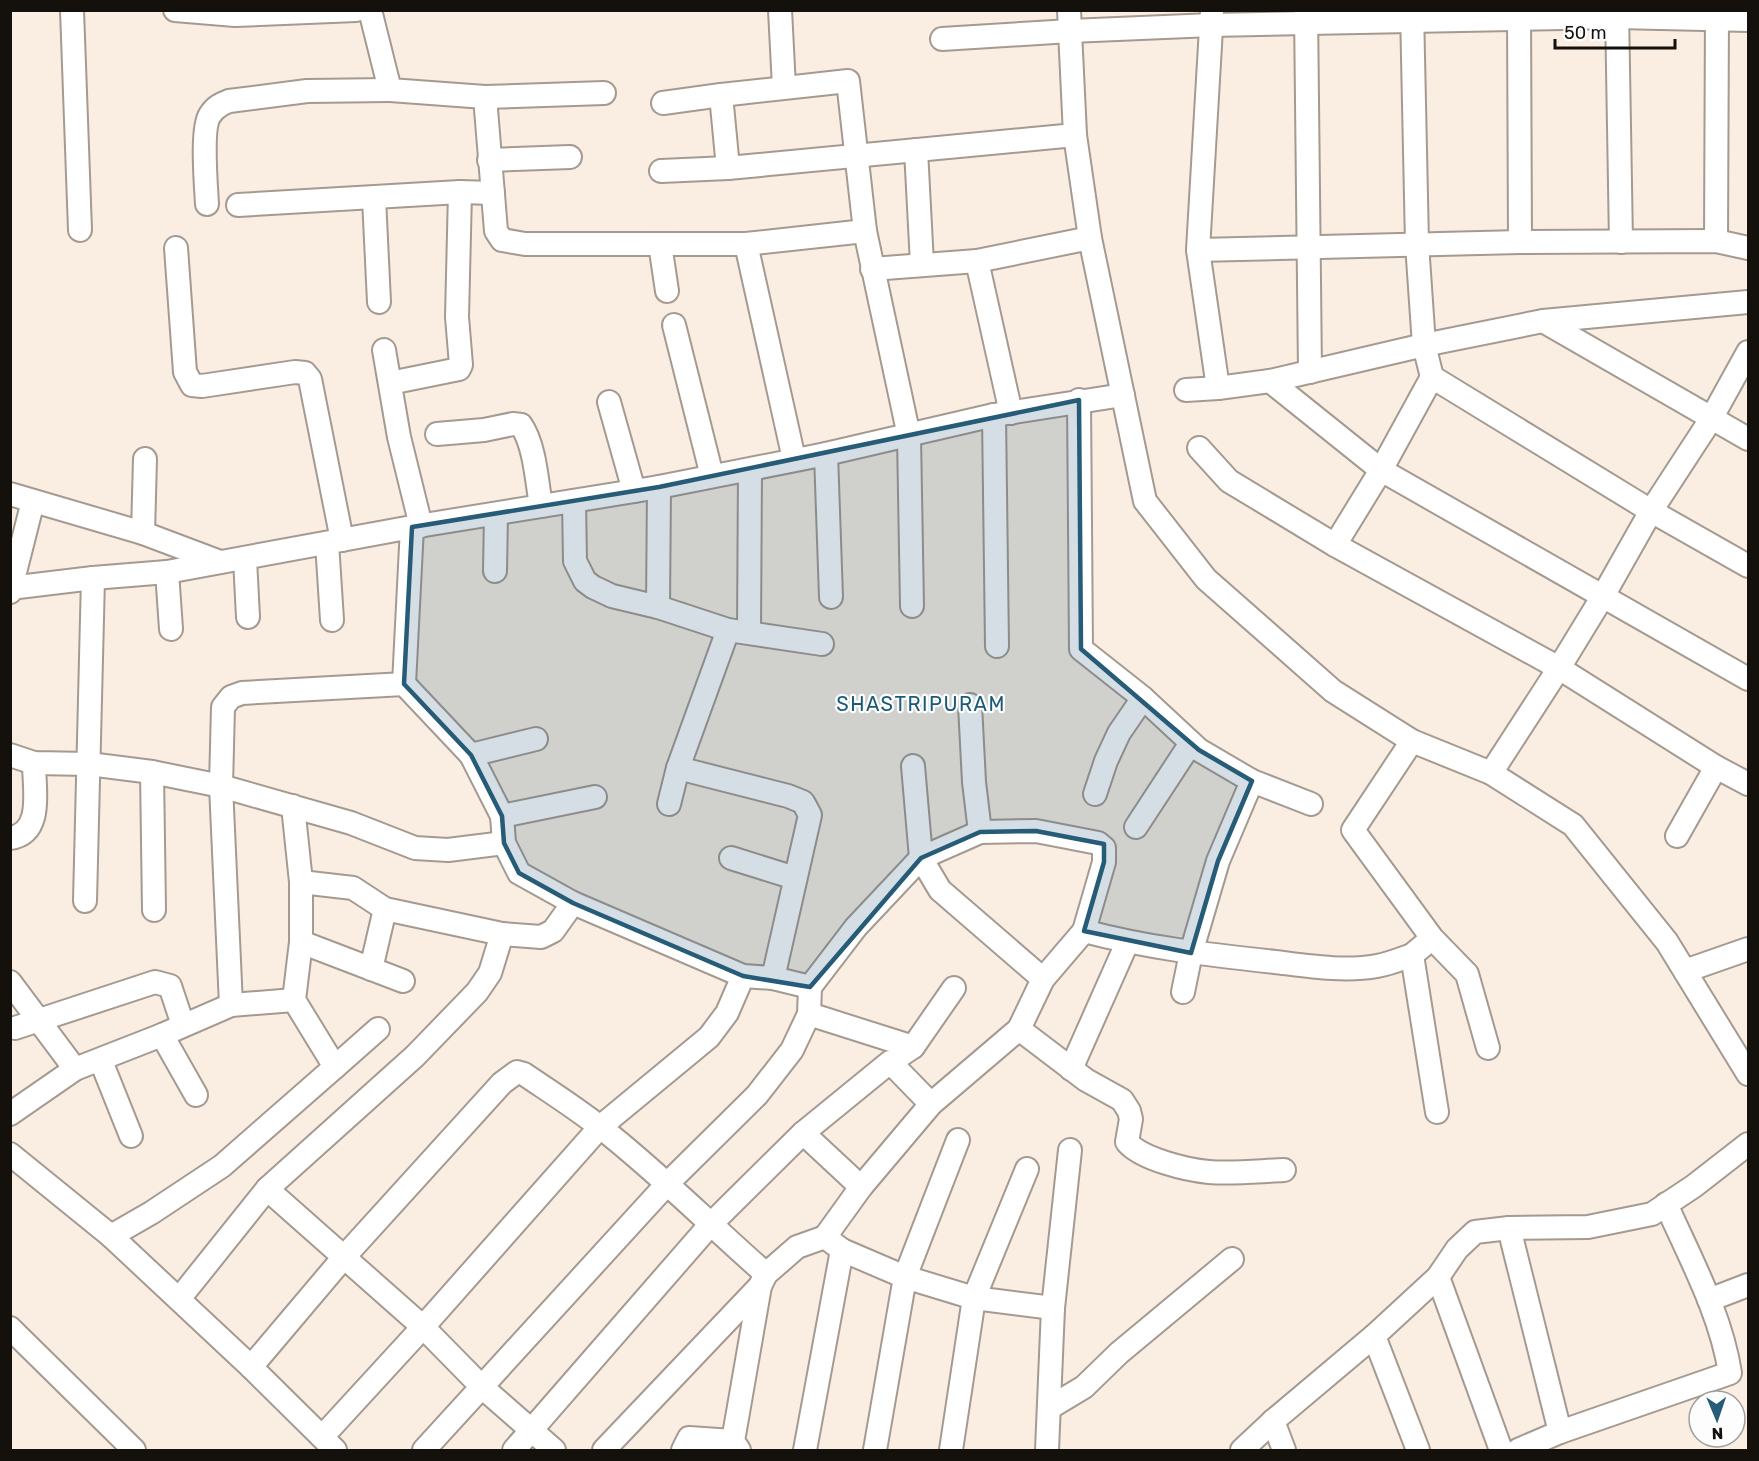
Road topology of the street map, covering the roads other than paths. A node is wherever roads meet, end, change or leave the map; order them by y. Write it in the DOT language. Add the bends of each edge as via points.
graph roads {
  1 [pos="72,10"];
  2 [pos="175,10"];
  3 [pos="356,10"];
  4 [pos="370,10"];
  5 [pos="780,10"];
  6 [pos="1519,14"];
  7 [pos="1617,14"];
  8 [pos="1412,16"];
  9 [pos="1717,16"];
  10 [pos="1306,17"];
  11 [pos="1212,18"];
  12 [pos="1749,20"];
  13 [pos="1069,21"];
  14 [pos="942,39"];
  15 [pos="784,87"];
  16 [pos="390,90"];
  17 [pos="604,93"];
  18 [pos="721,95"];
  19 [pos="485,96"];
  20 [pos="663,103"];
  21 [pos="1075,135"];
  22 [pos="916,150"];
  23 [pos="855,155"];
  24 [pos="570,157"];
  25 [pos="489,160"];
  26 [pos="728,168"];
  27 [pos="662,171"];
  28 [pos="460,192"];
  29 [pos="493,193"];
  30 [pos="374,198"];
  31 [pos="207,204"];
  32 [pos="238,205"];
  33 [pos="80,230"];
  34 [pos="865,231"];
  35 [pos="1090,238"];
  36 [pos="1716,241"];
  37 [pos="1520,242"];
  38 [pos="1621,242"];
  39 [pos="660,244"];
  40 [pos="746,244"];
  41 [pos="1417,244"];
  42 [pos="176,248"];
  43 [pos="1749,248"];
  44 [pos="1310,249"];
  45 [pos="1198,250"];
  46 [pos="977,261"];
  47 [pos="922,264"];
  48 [pos="872,269"];
  49 [pos="667,291"];
  50 [pos="379,302"];
  51 [pos="1749,302"];
  52 [pos="1543,321"];
  53 [pos="674,325"];
  54 [pos="1424,345"];
  55 [pos="384,350"];
  56 [pos="1749,352"];
  57 [pos="1310,372"];
  58 [pos="1432,377"];
  59 [pos="1270,381"];
  60 [pos="390,382"];
  61 [pos="1218,388"];
  62 [pos="1186,390"];
  63 [pos="1123,395"];
  64 [pos="1080,400"];
  65 [pos="609,402"];
  66 [pos="1003,414"];
  67 [pos="1711,419"];
  68 [pos="437,434"];
  69 [pos="909,436"];
  70 [pos="1749,439"];
  71 [pos="1199,448"];
  72 [pos="826,454"];
  73 [pos="145,459"];
  74 [pos="794,459"];
  75 [pos="750,470"];
  76 [pos="1381,470"];
  77 [pos="712,476"];
  78 [pos="659,487"];
  79 [pos="634,491"];
  80 [pos="10,494"];
  81 [pos="33,501"];
  82 [pos="574,501"];
  83 [pos="541,506"];
  84 [pos="1651,511"];
  85 [pos="496,514"];
  86 [pos="416,527"];
  87 [pos="143,533"];
  88 [pos="334,541"];
  89 [pos="1335,545"];
  90 [pos="245,559"];
  91 [pos="221,562"];
  92 [pos="1749,566"];
  93 [pos="495,571"];
  94 [pos="167,572"];
  95 [pos="93,578"];
  96 [pos="11,589"];
  97 [pos="1603,596"];
  98 [pos="831,597"];
  99 [pos="658,606"];
  100 [pos="912,606"];
  101 [pos="248,616"];
  102 [pos="332,620"];
  103 [pos="171,629"];
  104 [pos="738,631"];
  105 [pos="822,644"];
  106 [pos="997,646"];
  107 [pos="1559,669"];
  108 [pos="1749,679"];
  109 [pos="404,684"];
  110 [pos="1143,699"];
  111 [pos="970,705"];
  112 [pos="536,739"];
  113 [pos="1412,741"];
  114 [pos="1191,743"];
  115 [pos="10,755"];
  116 [pos="471,755"];
  117 [pos="34,763"];
  118 [pos="89,764"];
  119 [pos="912,766"];
  120 [pos="1716,766"];
  121 [pos="678,768"];
  122 [pos="152,772"];
  123 [pos="1491,772"];
  124 [pos="1252,781"];
  125 [pos="1749,784"];
  126 [pos="221,786"];
  127 [pos="1095,794"];
  128 [pos="595,797"];
  129 [pos="669,804"];
  130 [pos="1311,804"];
  131 [pos="293,806"];
  132 [pos="502,816"];
  133 [pos="1136,827"];
  134 [pos="980,832"];
  135 [pos="1677,836"];
  136 [pos="10,838"];
  137 [pos="504,843"];
  138 [pos="731,858"];
  139 [pos="921,858"];
  140 [pos="795,878"];
  141 [pos="301,882"];
  142 [pos="85,901"];
  143 [pos="573,903"];
  144 [pos="385,909"];
  145 [pos="154,910"];
  146 [pos="1084,931"];
  147 [pos="502,934"];
  148 [pos="1432,938"];
  149 [pos="301,942"];
  150 [pos="1127,943"];
  151 [pos="1749,949"];
  152 [pos="1191,953"];
  153 [pos="1412,955"];
  154 [pos="371,969"];
  155 [pos="1685,971"];
  156 [pos="743,976"];
  157 [pos="773,978"];
  158 [pos="1043,979"];
  159 [pos="403,981"];
  160 [pos="10,982"];
  161 [pos="810,987"];
  162 [pos="954,988"];
  163 [pos="1183,992"];
  164 [pos="294,1000"];
  165 [pos="231,1005"];
  166 [pos="809,1014"];
  167 [pos="38,1021"];
  168 [pos="183,1025"];
  169 [pos="15,1028"];
  170 [pos="378,1029"];
  171 [pos="1019,1029"];
  172 [pos="162,1035"];
  173 [pos="913,1047"];
  174 [pos="1488,1048"];
  175 [pos="100,1061"];
  176 [pos="890,1062"];
  177 [pos="335,1067"];
  178 [pos="75,1069"];
  179 [pos="1071,1069"];
  180 [pos="1749,1074"];
  181 [pos="196,1095"];
  182 [pos="931,1104"];
  183 [pos="1437,1112"];
  184 [pos="10,1114"];
  185 [pos="600,1127"];
  186 [pos="803,1133"];
  187 [pos="131,1136"];
  188 [pos="958,1140"];
  189 [pos="1749,1144"];
  190 [pos="1070,1150"];
  191 [pos="10,1154"];
  192 [pos="1027,1169"];
  193 [pos="1284,1170"];
  194 [pos="667,1184"];
  195 [pos="861,1187"];
  196 [pos="267,1189"];
  197 [pos="1666,1204"];
  198 [pos="710,1225"];
  199 [pos="1509,1228"];
  200 [pos="111,1236"];
  201 [pos="833,1243"];
  202 [pos="344,1257"];
  203 [pos="1232,1259"];
  204 [pos="1438,1276"];
  205 [pos="905,1277"];
  206 [pos="763,1280"];
  207 [pos="1749,1285"];
  208 [pos="974,1298"];
  209 [pos="179,1299"];
  210 [pos="1709,1300"];
  211 [pos="1053,1308"];
  212 [pos="423,1327"];
  213 [pos="10,1328"];
  214 [pos="1374,1336"];
  215 [pos="251,1367"];
  216 [pos="482,1387"];
  217 [pos="1048,1408"];
  218 [pos="1273,1421"];
  219 [pos="532,1431"];
  220 [pos="1560,1432"];
  221 [pos="329,1444"];
  222 [pos="736,1446"];
  223 [pos="134,1450"];
  224 [pos="424,1450"];
  225 [pos="514,1450"];
  226 [pos="554,1450"];
  227 [pos="604,1450"];
  228 [pos="684,1450"];
  229 [pos="805,1450"];
  230 [pos="875,1450"];
  231 [pos="951,1450"];
  232 [pos="1047,1450"];
  233 [pos="1242,1450"];
  234 [pos="1284,1450"];
  235 [pos="1418,1450"];
  236 [pos="1500,1450"];
  237 [pos="1518,1450"];
  1 -- 33 [label="street"];
  2 -- 3 [label="street" via="235,15"];
  4 -- 16 [label="street"];
  5 -- 15 [label="street"];
  6 -- 7 [label="street"];
  6 -- 8 [label="street"];
  6 -- 37 [label="street"];
  7 -- 9 [label="street"];
  7 -- 38 [label="street"];
  8 -- 10 [label="street"];
  8 -- 41 [label="street"];
  9 -- 12 [label="street"];
  9 -- 36 [label="street"];
  10 -- 11 [label="street"];
  10 -- 44 [label="street"];
  11 -- 13 [label="street"];
  11 -- 45 [label="street"];
  13 -- 14 [label="street"];
  13 -- 21 [label="street"];
  15 -- 18 [label="street"];
  15 -- 23 [label="street" via="848,81"];
  16 -- 19 [label="street"];
  16 -- 31 [label="street" via="307,91 217,106 208,117 205,134"];
  17 -- 19 [label="street"];
  18 -- 20 [label="street"];
  18 -- 26 [label="street"];
  19 -- 25 [label="street"];
  21 -- 22 [label="street"];
  21 -- 35 [label="street"];
  22 -- 23 [label="street"];
  22 -- 47 [label="street"];
  23 -- 26 [label="street"];
  23 -- 34 [label="street"];
  24 -- 25 [label="street"];
  25 -- 29 [label="street"];
  26 -- 27 [label="street"];
  28 -- 29 [label="street"];
  28 -- 30 [label="street"];
  28 -- 60 [label="street" via="457,317 461,365 459,369"];
  29 -- 39 [label="street" via="496,231 502,240 525,244"];
  30 -- 32 [label="street"];
  30 -- 50 [label="street"];
  34 -- 40 [label="street"];
  34 -- 48 [label="street"];
  35 -- 46 [label="street"];
  35 -- 63 [label="street"];
  36 -- 38 [label="street"];
  36 -- 43 [label="street"];
  37 -- 38 [label="street"];
  37 -- 41 [label="street"];
  39 -- 40 [label="street"];
  39 -- 49 [label="street"];
  40 -- 74 [label="street"];
  41 -- 44 [label="street"];
  41 -- 54 [label="street"];
  42 -- 88 [label="street" via="185,372 192,386 295,372 305,373 310,379"];
  44 -- 45 [label="street"];
  44 -- 57 [label="street"];
  45 -- 61 [label="street"];
  46 -- 47 [label="street"];
  46 -- 66 [label="street"];
  47 -- 48 [label="street"];
  48 -- 69 [label="street"];
  51 -- 52 [label="street"];
  52 -- 54 [label="street"];
  52 -- 67 [label="street"];
  53 -- 77 [label="street"];
  54 -- 57 [label="street"];
  54 -- 58 [label="street"];
  55 -- 60 [label="street"];
  56 -- 67 [label="street"];
  57 -- 59 [label="street"];
  58 -- 76 [label="street"];
  58 -- 84 [label="street"];
  59 -- 61 [label="street"];
  59 -- 76 [label="street"];
  60 -- 86 [label="street"];
  61 -- 62 [label="street"];
  63 -- 64 [label="street"];
  63 -- 113 [label="street" via="1145,501 1206,579 1333,691"];
  64 -- 66 [label="street"];
  64 -- 110 [label="street" via="1082,649"];
  65 -- 79 [label="street"];
  66 -- 69 [label="street"];
  66 -- 106 [label="street"];
  67 -- 70 [label="street"];
  67 -- 84 [label="street"];
  68 -- 83 [label="street" via="521,426 528,440"];
  69 -- 72 [label="street"];
  69 -- 100 [label="street"];
  71 -- 89 [label="street" via="1229,481"];
  72 -- 74 [label="street"];
  72 -- 98 [label="street"];
  73 -- 87 [label="street"];
  74 -- 75 [label="street"];
  75 -- 77 [label="street"];
  75 -- 104 [label="street"];
  76 -- 89 [label="street"];
  76 -- 97 [label="street"];
  77 -- 78 [label="street"];
  78 -- 79 [label="street"];
  78 -- 99 [label="street"];
  79 -- 82 [label="street"];
  80 -- 81 [label="street"];
  81 -- 87 [label="street"];
  81 -- 96 [label="street"];
  82 -- 83 [label="street"];
  82 -- 99 [label="street" via="575,561 585,581 612,596"];
  83 -- 85 [label="street"];
  84 -- 92 [label="street"];
  84 -- 97 [label="street"];
  85 -- 86 [label="street"];
  85 -- 93 [label="street"];
  86 -- 88 [label="street"];
  86 -- 109 [label="street"];
  87 -- 91 [label="street"];
  88 -- 90 [label="street"];
  88 -- 102 [label="street"];
  89 -- 107 [label="street"];
  90 -- 91 [label="street"];
  90 -- 101 [label="street"];
  91 -- 94 [label="street"];
  94 -- 95 [label="street"];
  94 -- 103 [label="street"];
  95 -- 96 [label="street"];
  95 -- 118 [label="street"];
  97 -- 107 [label="street"];
  97 -- 108 [label="street"];
  99 -- 104 [label="street"];
  104 -- 105 [label="street"];
  104 -- 121 [label="street"];
  107 -- 120 [label="street"];
  107 -- 123 [label="street"];
  109 -- 116 [label="street"];
  109 -- 126 [label="street" via="242,693 231,697 223,707"];
  110 -- 114 [label="street"];
  110 -- 127 [label="street" via="1119,733"];
  111 -- 134 [label="street"];
  112 -- 116 [label="street"];
  113 -- 123 [label="street"];
  113 -- 148 [label="street" via="1353,830"];
  114 -- 124 [label="street"];
  114 -- 133 [label="street"];
  115 -- 117 [label="street"];
  116 -- 132 [label="street"];
  117 -- 118 [label="street"];
  117 -- 136 [label="street" via="34,813 30,829 22,836"];
  118 -- 122 [label="street"];
  118 -- 142 [label="street"];
  119 -- 139 [label="street"];
  120 -- 125 [label="street"];
  120 -- 135 [label="street"];
  121 -- 129 [label="street"];
  121 -- 140 [label="street" via="803,802 810,815"];
  122 -- 126 [label="street"];
  122 -- 145 [label="street"];
  123 -- 155 [label="street" via="1573,825 1667,942"];
  124 -- 130 [label="street"];
  124 -- 152 [label="street" via="1218,861"];
  126 -- 131 [label="street"];
  126 -- 165 [label="street"];
  128 -- 132 [label="street"];
  131 -- 137 [label="street" via="415,848 447,850"];
  131 -- 141 [label="street"];
  132 -- 137 [label="street"];
  134 -- 139 [label="street"];
  134 -- 146 [label="street" via="1036,831 1098,843 1104,848 1104,862"];
  137 -- 143 [label="street" via="519,873"];
  138 -- 140 [label="street"];
  139 -- 158 [label="street" via="940,890"];
  139 -- 161 [label="street" via="856,927"];
  140 -- 157 [label="street"];
  141 -- 144 [label="street" via="353,888"];
  141 -- 149 [label="street"];
  143 -- 147 [label="street" via="553,931 541,937"];
  143 -- 156 [label="street"];
  144 -- 147 [label="street"];
  144 -- 154 [label="street"];
  146 -- 150 [label="street"];
  146 -- 158 [label="street"];
  147 -- 196 [label="street" via="490,972 477,992 415,1056"];
  148 -- 153 [label="street"];
  148 -- 174 [label="street" via="1467,974"];
  149 -- 154 [label="street"];
  149 -- 164 [label="street"];
  150 -- 152 [label="street"];
  150 -- 179 [label="street"];
  151 -- 155 [label="street"];
  152 -- 153 [label="street" via="1349,968 1377,966"];
  152 -- 163 [label="street"];
  153 -- 183 [label="street"];
  154 -- 159 [label="street"];
  155 -- 180 [label="street"];
  156 -- 157 [label="street"];
  156 -- 185 [label="street" via="727,1013 709,1037"];
  157 -- 161 [label="street"];
  158 -- 171 [label="street"];
  160 -- 167 [label="street"];
  161 -- 166 [label="street"];
  162 -- 173 [label="street"];
  164 -- 165 [label="street"];
  164 -- 177 [label="street"];
  165 -- 168 [label="street"];
  166 -- 173 [label="street"];
  166 -- 194 [label="street" via="792,1050 757,1095"];
  167 -- 168 [label="street" via="155,982 170,986"];
  167 -- 169 [label="street"];
  167 -- 178 [label="street"];
  168 -- 172 [label="street"];
  170 -- 177 [label="street"];
  171 -- 179 [label="street"];
  171 -- 182 [label="street"];
  172 -- 175 [label="street"];
  172 -- 181 [label="street"];
  173 -- 176 [label="street"];
  175 -- 178 [label="street"];
  175 -- 187 [label="street"];
  176 -- 182 [label="street"];
  176 -- 186 [label="street"];
  177 -- 200 [label="street" via="222,1166"];
  178 -- 184 [label="street"];
  179 -- 193 [label="street" via="1122,1100 1131,1119 1127,1142 1153,1160 1208,1172"];
  182 -- 195 [label="street"];
  185 -- 194 [label="street"];
  185 -- 202 [label="street" via="517,1072 502,1083"];
  185 -- 212 [label="street"];
  186 -- 195 [label="street"];
  186 -- 198 [label="street"];
  188 -- 205 [label="street"];
  189 -- 197 [label="street"];
  190 -- 211 [label="street"];
  191 -- 200 [label="street"];
  192 -- 208 [label="street"];
  194 -- 198 [label="street"];
  194 -- 216 [label="street"];
  195 -- 201 [label="street"];
  196 -- 202 [label="street"];
  196 -- 209 [label="street"];
  197 -- 199 [label="street" via="1652,1214 1588,1227"];
  197 -- 210 [label="street"];
  198 -- 206 [label="street"];
  198 -- 219 [label="street"];
  199 -- 204 [label="street" via="1475,1232"];
  199 -- 220 [label="street"];
  200 -- 209 [label="street"];
  201 -- 205 [label="street"];
  201 -- 206 [label="street" via="797,1247"];
  201 -- 229 [label="street"];
  202 -- 212 [label="street"];
  202 -- 215 [label="street"];
  203 -- 217 [label="street" via="1084,1387"];
  204 -- 214 [label="street"];
  204 -- 236 [label="street"];
  205 -- 208 [label="street"];
  205 -- 230 [label="street"];
  206 -- 222 [label="street"];
  206 -- 227 [label="street"];
  207 -- 210 [label="street"];
  208 -- 211 [label="street"];
  208 -- 231 [label="street"];
  209 -- 215 [label="street"];
  210 -- 220 [label="street" via="1730,1373"];
  211 -- 217 [label="street"];
  212 -- 216 [label="street"];
  212 -- 221 [label="street"];
  213 -- 223 [label="street"];
  214 -- 218 [label="street"];
  214 -- 235 [label="street"];
  215 -- 221 [label="street"];
  216 -- 219 [label="street"];
  216 -- 224 [label="street"];
  217 -- 232 [label="street"];
  218 -- 233 [label="street"];
  218 -- 234 [label="street"];
  219 -- 225 [label="street"];
  219 -- 226 [label="street"];
  220 -- 237 [label="street"];
  222 -- 228 [label="street" via="688,1438"];
}
